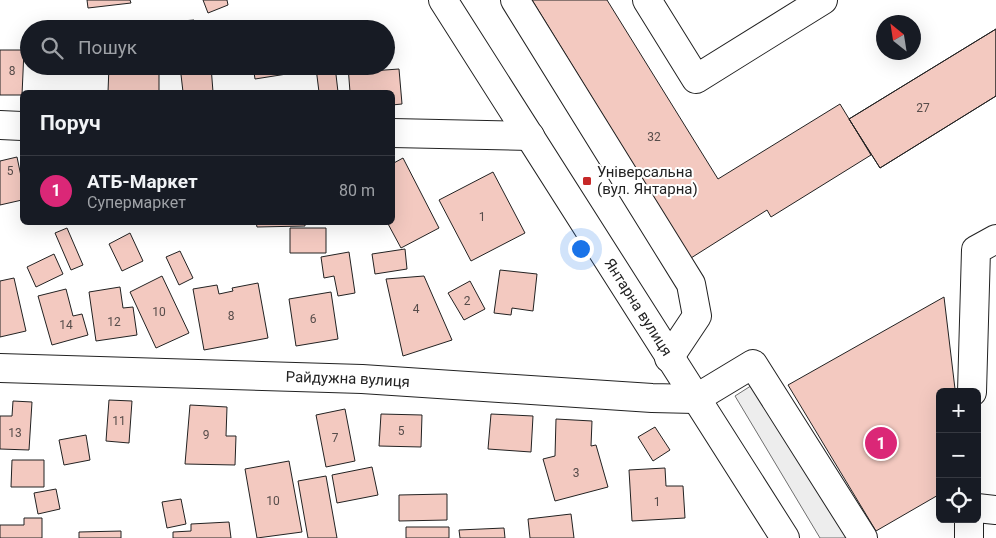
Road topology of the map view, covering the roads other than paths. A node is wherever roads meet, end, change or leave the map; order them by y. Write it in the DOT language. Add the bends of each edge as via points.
graph roads {
  1 [pos="443,0"];
  2 [pos="515,0"];
  3 [pos="647,0"];
  4 [pos="823,0"];
  5 [pos="0,125"];
  6 [pos="20,126"];
  7 [pos="395,134"];
  8 [pos="530,136"];
  9 [pos="986,245"];
  10 [pos="985,279"];
  11 [pos="669,358"];
  12 [pos="0,368"];
  13 [pos="972,388"];
  14 [pos="695,399"];
  15 [pos="981,508"];
  16 [pos="996,510"];
  17 [pos="969,523"];
  18 [pos="785,538"];
  19 [pos="863,538"];
  20 [pos="969,538"];
  1 -- 8 [label="street, Янтарна вулиця"];
  2 -- 11 [label="street" via="691,284 697,316"];
  3 -- 4 [label="street" via="696,79"];
  5 -- 6 [label="street"];
  7 -- 8 [label="street"];
  8 -- 11 [label="street, Янтарна вулиця"];
  9 -- 10 [label="street"];
  10 -- 13 [label="street"];
  11 -- 14 [label="street, Янтарна вулиця"];
  12 -- 14 [label="street, Райдужна вулиця" via="362,379"];
  14 -- 18 [label="street, Янтарна вулиця"];
  14 -- 19 [label="street" via="753,364"];
  15 -- 16 [label="street"];
  17 -- 20 [label="street"];
}
